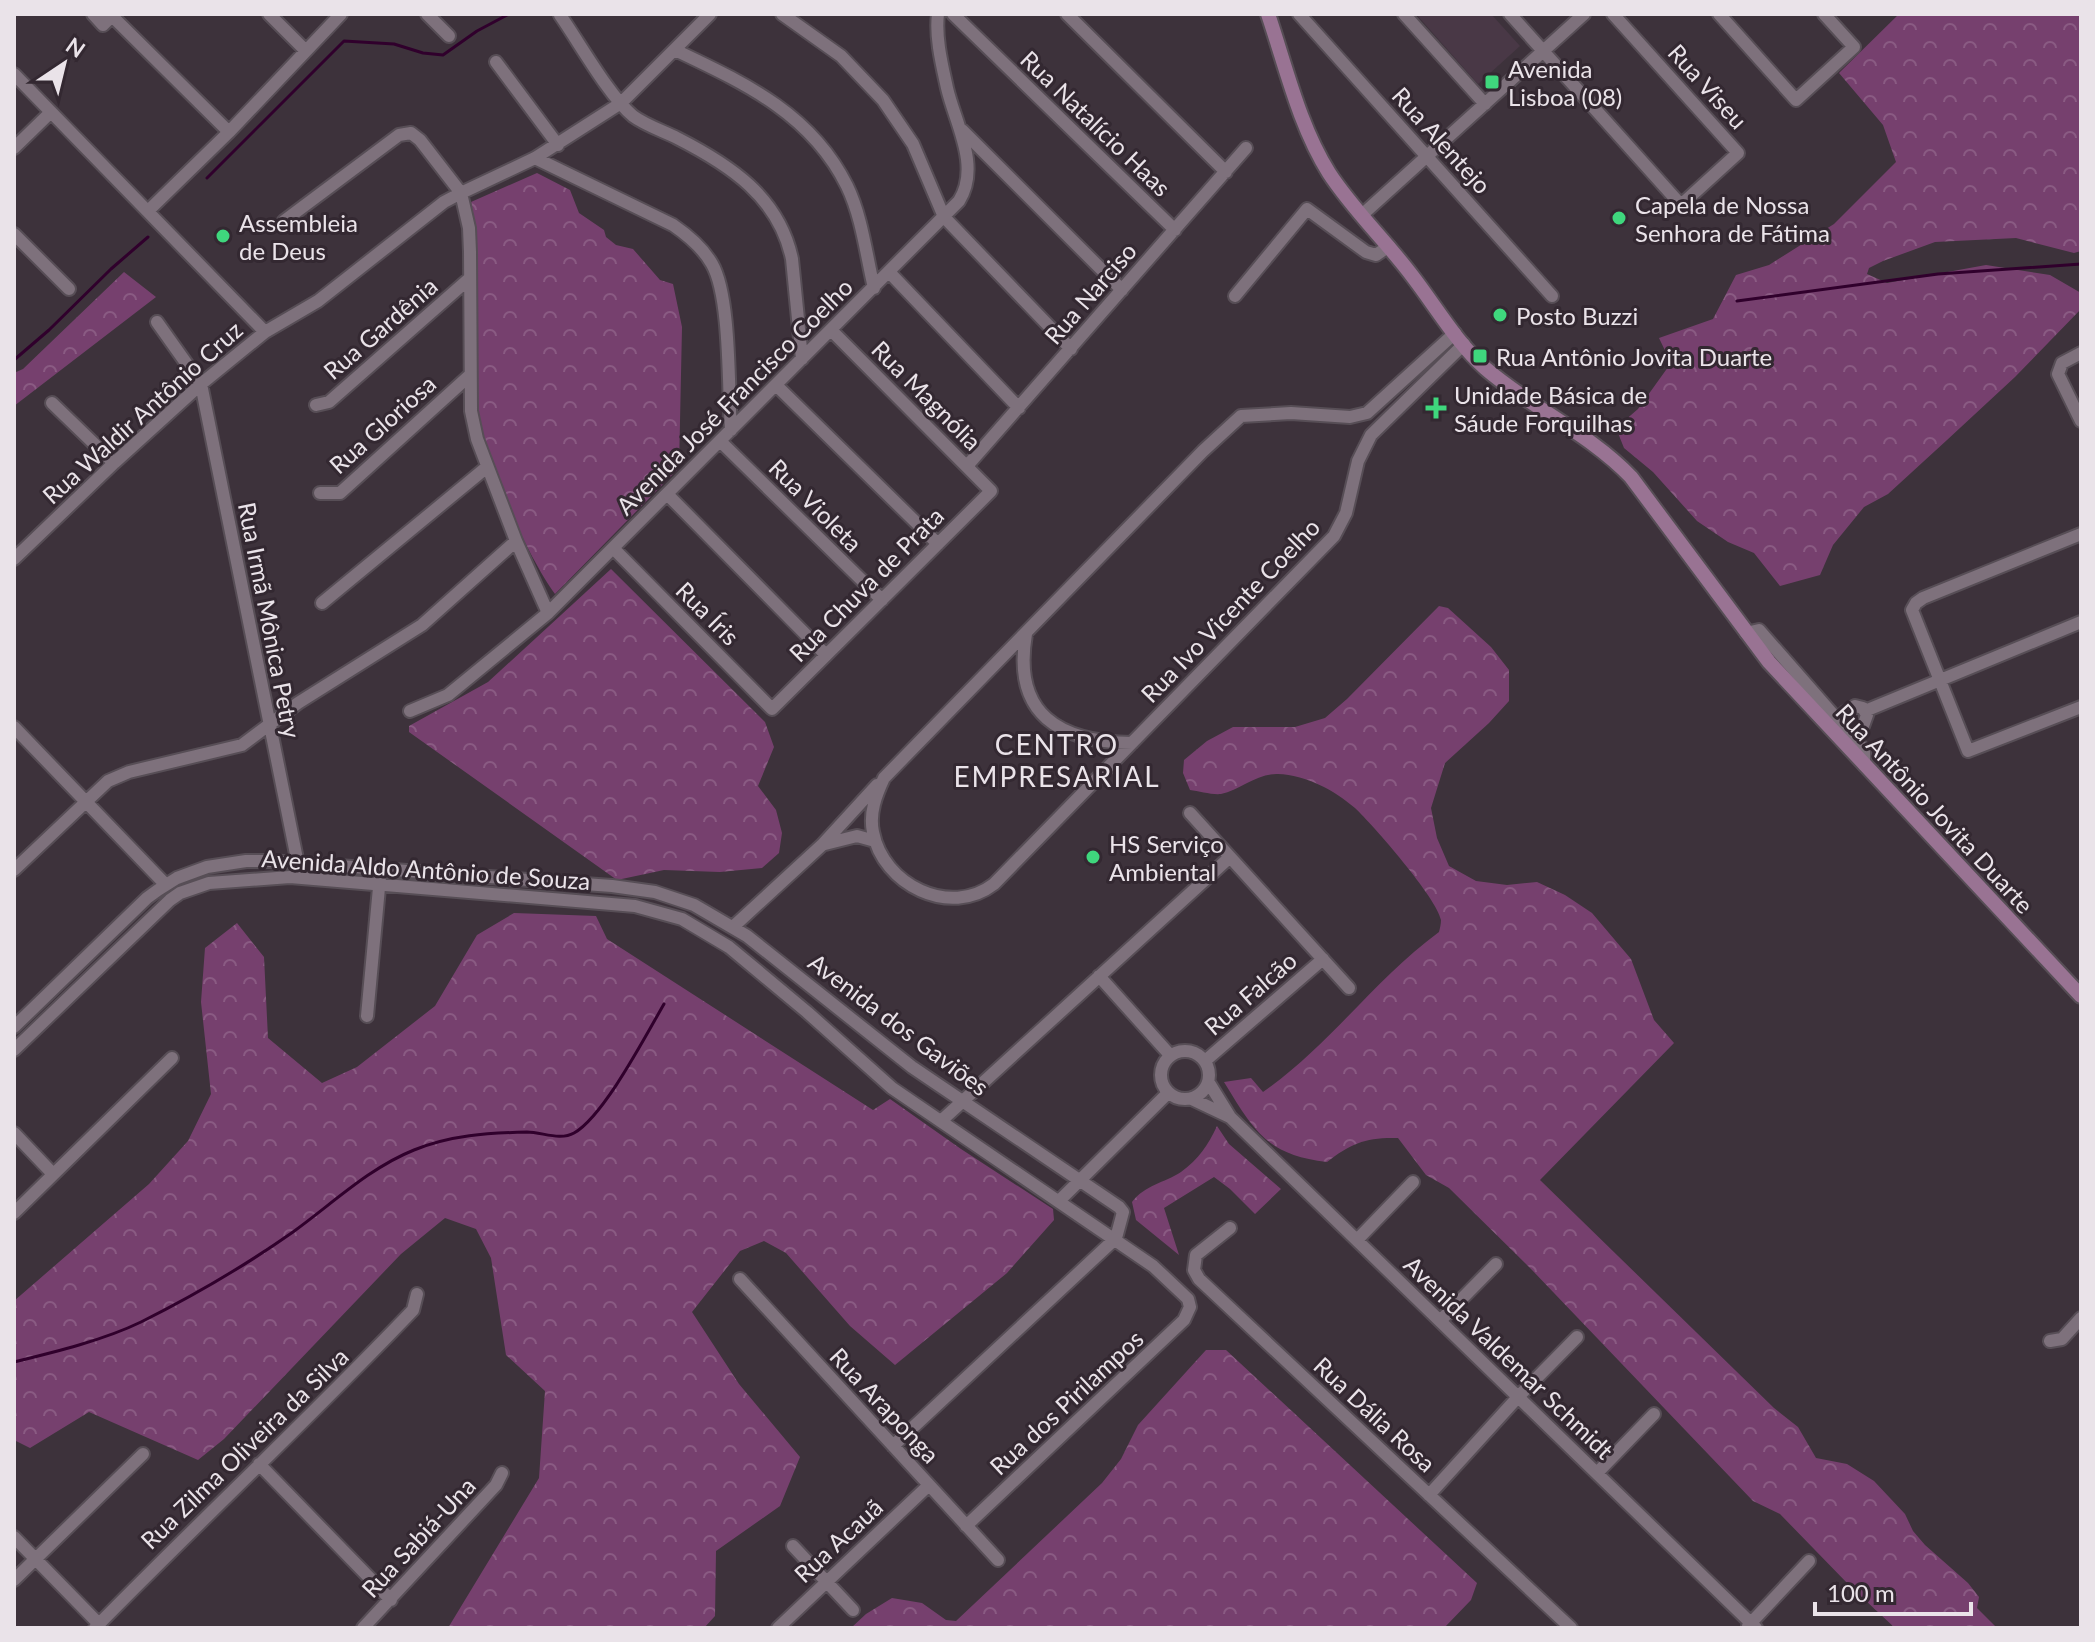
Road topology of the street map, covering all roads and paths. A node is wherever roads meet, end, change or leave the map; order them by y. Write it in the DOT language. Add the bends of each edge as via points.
graph roads {
  1 [pos="93,14"];
  2 [pos="269,14"];
  3 [pos="341,14"];
  4 [pos="427,14"];
  5 [pos="710,14"];
  6 [pos="782,14"];
  7 [pos="938,14"];
  8 [pos="951,14"];
  9 [pos="1067,14"];
  10 [pos="1299,14"];
  11 [pos="1404,14"];
  12 [pos="1510,14"];
  13 [pos="1584,14"];
  14 [pos="1613,14"];
  15 [pos="1719,14"];
  16 [pos="1824,14"];
  17 [pos="560,15"];
  18 [pos="1269,15"];
  19 [pos="109,18"];
  20 [pos="449,36"];
  21 [pos="941,47"];
  22 [pos="305,50"];
  23 [pos="675,50"];
  24 [pos="1543,51"];
  25 [pos="496,62"];
  26 [pos="14,74"];
  27 [pos="621,103"];
  28 [pos="1485,104"];
  29 [pos="51,112"];
  30 [pos="959,128"];
  31 [pos="229,132"];
  32 [pos="558,145"];
  33 [pos="14,148"];
  34 [pos="1246,148"];
  35 [pos="1427,156"];
  36 [pos="535,158"];
  37 [pos="1226,172"];
  38 [pos="461,193"];
  39 [pos="148,211"];
  40 [pos="1363,214"];
  41 [pos="944,217"];
  42 [pos="284,221"];
  43 [pos="1175,230"];
  44 [pos="14,234"];
  45 [pos="1389,246"];
  46 [pos="889,272"];
  47 [pos="470,278"];
  48 [pos="874,288"];
  49 [pos="69,289"];
  50 [pos="1122,290"];
  51 [pos="1235,296"];
  52 [pos="1552,296"];
  53 [pos="157,322"];
  54 [pos="831,330"];
  55 [pos="265,332"];
  56 [pos="1460,338"];
  57 [pos="1071,349"];
  58 [pos="2081,353"];
  59 [pos="802,359"];
  60 [pos="469,376"];
  61 [pos="201,384"];
  62 [pos="776,385"];
  63 [pos="52,403"];
  64 [pos="316,405"];
  65 [pos="1019,408"];
  66 [pos="1357,417"];
  67 [pos="2081,421"];
  68 [pos="731,430"];
  69 [pos="1371,435"];
  70 [pos="720,441"];
  71 [pos="114,463"];
  72 [pos="967,466"];
  73 [pos="487,467"];
  74 [pos="991,491"];
  75 [pos="320,493"];
  76 [pos="667,494"];
  77 [pos="2081,534"];
  78 [pos="516,541"];
  79 [pos="938,544"];
  80 [pos="613,548"];
  81 [pos="14,559"];
  82 [pos="882,600"];
  83 [pos="322,603"];
  84 [pos="548,613"];
  85 [pos="2081,622"];
  86 [pos="1746,633"];
  87 [pos="1026,634"];
  88 [pos="826,655"];
  89 [pos="1940,680"];
  90 [pos="2081,707"];
  91 [pos="772,709"];
  92 [pos="410,711"];
  93 [pos="1843,725"];
  94 [pos="14,727"];
  95 [pos="269,727"];
  96 [pos="1132,743"];
  97 [pos="1864,765"];
  98 [pos="884,778"];
  99 [pos="86,801"];
  100 [pos="1190,813"];
  101 [pos="875,841"];
  102 [pos="822,845"];
  103 [pos="1230,857"];
  104 [pos="298,864"];
  105 [pos="14,870"];
  106 [pos="380,876"];
  107 [pos="166,885"];
  108 [pos="612,886"];
  109 [pos="670,896"];
  110 [pos="612,904"];
  111 [pos="666,914"];
  112 [pos="734,926"];
  113 [pos="1323,959"];
  114 [pos="1099,976"];
  115 [pos="1349,988"];
  116 [pos="823,995"];
  117 [pos="2081,996"];
  118 [pos="807,1012"];
  119 [pos="367,1016"];
  120 [pos="14,1027"];
  121 [pos="14,1050"];
  122 [pos="1170,1055"];
  123 [pos="172,1058"];
  124 [pos="1205,1061"];
  125 [pos="1209,1083"];
  126 [pos="1168,1093"];
  127 [pos="1192,1099"];
  128 [pos="962,1101"];
  129 [pos="1230,1117"];
  130 [pos="941,1121"];
  131 [pos="14,1133"];
  132 [pos="53,1174"];
  133 [pos="1081,1181"];
  134 [pos="1413,1182"];
  135 [pos="1060,1200"];
  136 [pos="14,1213"];
  137 [pos="1230,1228"];
  138 [pos="1116,1238"];
  139 [pos="1357,1240"];
  140 [pos="1496,1264"];
  141 [pos="740,1279"];
  142 [pos="417,1294"];
  143 [pos="1190,1307"];
  144 [pos="2081,1318"];
  145 [pos="1440,1321"];
  146 [pos="1577,1337"];
  147 [pos="2050,1341"];
  148 [pos="1518,1397"];
  149 [pos="1654,1414"];
  150 [pos="893,1446"];
  151 [pos="143,1454"];
  152 [pos="259,1464"];
  153 [pos="502,1473"];
  154 [pos="1597,1473"];
  155 [pos="929,1485"];
  156 [pos="1429,1495"];
  157 [pos="966,1526"];
  158 [pos="14,1537"];
  159 [pos="793,1546"];
  160 [pos="35,1559"];
  161 [pos="998,1560"];
  162 [pos="1809,1561"];
  163 [pos="14,1580"];
  164 [pos="826,1582"];
  165 [pos="391,1600"];
  166 [pos="853,1610"];
  167 [pos="97,1626"];
  168 [pos="1751,1626"];
  169 [pos="363,1628"];
  170 [pos="778,1628"];
  171 [pos="1571,1628"];
  1 -- 19 [label="street"];
  2 -- 22 [label="street"];
  3 -- 22 [label="street"];
  4 -- 20 [label="street"];
  5 -- 23 [label="street, Rua Waldir Antônio Cruz"];
  6 -- 41 [label="street" via="833,50 883,100 913,144"];
  7 -- 21 [label="street, Avenida José Francisco Coelho"];
  8 -- 21 [label="street, Avenida José Francisco Coelho"];
  8 -- 43 [label="street, Rua Natalício Haas"];
  9 -- 37 [label="street"];
  10 -- 35 [label="street, Rua Alentejo"];
  11 -- 28 [label="street"];
  12 -- 24 [label="street"];
  13 -- 24 [label="street"];
  14 -- 24 [label="street, Rua Viseu" via="1738,153 1681,205"];
  15 -- 16 [label="street" via="1796,100 1854,47"];
  17 -- 27 [label="street"];
  18 -- 40 [label="main road, Rua Antônio Jovita Duarte" via="1313,143 1334,180"];
  19 -- 31 [label="street"];
  21 -- 30 [label="street, Avenida José Francisco Coelho"];
  22 -- 31 [label="street"];
  23 -- 27 [label="street, Rua Waldir Antônio Cruz"];
  23 -- 48 [label="street" via="769,98 830,158 855,205"];
  24 -- 28 [label="street"];
  25 -- 32 [label="street"];
  26 -- 29 [label="street"];
  27 -- 32 [label="street, Rua Waldir Antônio Cruz"];
  27 -- 59 [label="street" via="634,117 720,161 768,203 788,242"];
  28 -- 35 [label="street"];
  29 -- 33 [label="street"];
  29 -- 39 [label="street"];
  30 -- 41 [label="street, Avenida José Francisco Coelho" via="967,181"];
  30 -- 50 [label="street"];
  31 -- 39 [label="street"];
  32 -- 36 [label="street, Rua Waldir Antônio Cruz"];
  34 -- 37 [label="street, Rua Narciso"];
  35 -- 40 [label="street"];
  35 -- 52 [label="street, Rua Alentejo"];
  36 -- 38 [label="street, Rua Waldir Antônio Cruz"];
  36 -- 68 [label="street" via="673,225 705,253 716,272 723,305"];
  37 -- 43 [label="street, Rua Narciso"];
  38 -- 42 [label="street" via="411,133 399,135"];
  38 -- 47 [label="street" via="469,228"];
  38 -- 55 [label="street, Rua Waldir Antônio Cruz" via="318,301"];
  39 -- 55 [label="street"];
  40 -- 45 [label="main road, Rua Antônio Jovita Duarte"];
  41 -- 46 [label="street, Avenida José Francisco Coelho"];
  41 -- 57 [label="street"];
  43 -- 50 [label="street, Rua Narciso"];
  44 -- 49 [label="street"];
  45 -- 51 [label="street" via="1376,255 1366,252 1307,209"];
  45 -- 56 [label="main road, Rua Antônio Jovita Duarte"];
  46 -- 48 [label="street, Avenida José Francisco Coelho"];
  46 -- 65 [label="street"];
  47 -- 60 [label="street"];
  47 -- 64 [label="street, Rua Gardênia" via="329,402"];
  48 -- 54 [label="street, Avenida José Francisco Coelho"];
  50 -- 57 [label="street, Rua Narciso"];
  53 -- 61 [label="street"];
  54 -- 59 [label="street, Avenida José Francisco Coelho"];
  54 -- 72 [label="street, Rua Magnólia"];
  55 -- 61 [label="street, Rua Waldir Antônio Cruz"];
  56 -- 66 [label="street"];
  56 -- 69 [label="street, Rua Ivo Vicente Coelho"];
  56 -- 86 [label="main road, Rua Antônio Jovita Duarte" via="1499,380 1625,471"];
  57 -- 65 [label="street, Rua Narciso"];
  58 -- 67 [label="street" via="2059,367 2059,380"];
  59 -- 62 [label="street, Avenida José Francisco Coelho"];
  60 -- 73 [label="street" via="471,411"];
  60 -- 75 [label="street, Rua Gloriosa" via="340,493"];
  61 -- 71 [label="street, Rua Waldir Antônio Cruz"];
  61 -- 95 [label="street, Rua Irmã Mônica Petry"];
  62 -- 68 [label="street, Avenida José Francisco Coelho"];
  62 -- 79 [label="street"];
  63 -- 71 [label="street"];
  65 -- 72 [label="street, Rua Narciso"];
  66 -- 69 [label="street"];
  66 -- 87 [label="street" via="1241,416"];
  68 -- 70 [label="street, Avenida José Francisco Coelho"];
  69 -- 96 [label="street, Rua Ivo Vicente Coelho" via="1334,536"];
  70 -- 76 [label="street, Avenida José Francisco Coelho"];
  70 -- 82 [label="street, Rua Violeta"];
  71 -- 81 [label="street, Rua Waldir Antônio Cruz"];
  72 -- 74 [label="street, Rua Magnólia"];
  73 -- 78 [label="street"];
  73 -- 83 [label="street"];
  74 -- 79 [label="street, Rua Chuva de Prata"];
  76 -- 80 [label="street, Avenida José Francisco Coelho"];
  76 -- 88 [label="street"];
  77 -- 89 [label="street" via="1914,606"];
  78 -- 84 [label="street"];
  78 -- 95 [label="street" via="422,625"];
  79 -- 82 [label="street, Rua Chuva de Prata"];
  80 -- 84 [label="street, Avenida José Francisco Coelho"];
  80 -- 91 [label="street, Rua Íris"];
  82 -- 88 [label="street, Rua Chuva de Prata"];
  84 -- 92 [label="street, Avenida José Francisco Coelho" via="448,695"];
  85 -- 89 [label="street"];
  86 -- 93 [label="street" via="1759,630"];
  86 -- 97 [label="main road, Rua Antônio Jovita Duarte"];
  87 -- 96 [label="street" via="1025,673 1045,717 1078,737"];
  87 -- 98 [label="street"];
  88 -- 91 [label="street, Rua Chuva de Prata"];
  89 -- 90 [label="street" via="1968,751"];
  89 -- 93 [label="street" via="1865,711 1863,726"];
  93 -- 97 [label="street" via="1864,750"];
  94 -- 99 [label="street"];
  95 -- 99 [label="street" via="242,745 118,775"];
  95 -- 104 [label="street, Rua Irmã Mônica Petry"];
  96 -- 101 [label="street, Rua Ivo Vicente Coelho" via="1008,871 974,896 948,898 921,891 896,874"];
  97 -- 117 [label="main road, Rua Antônio Jovita Duarte"];
  98 -- 101 [label="street" via="872,815"];
  98 -- 102 [label="street"];
  99 -- 105 [label="street"];
  99 -- 107 [label="street"];
  100 -- 103 [label="street"];
  101 -- 102 [label="street" via="857,836"];
  102 -- 112 [label="street"];
  103 -- 113 [label="street"];
  103 -- 114 [label="street"];
  104 -- 106 [label="street, Avenida Aldo Antônio de Souza"];
  104 -- 107 [label="street, Avenida Aldo Antônio de Souza" via="225,863"];
  106 -- 108 [label="street, Avenida Aldo Antônio de Souza"];
  106 -- 110 [label="street, Avenida Aldo Antônio de Souza"];
  106 -- 119 [label="street"];
  106 -- 121 [label="street, Avenida Aldo Antônio de Souza" via="268,876 209,883 180,893"];
  107 -- 120 [label="street, Avenida Aldo Antônio de Souza"];
  108 -- 109 [label="street, Avenida dos Gaviões"];
  109 -- 111 [label="street" via="664,903"];
  109 -- 112 [label="street, Avenida dos Gaviões"];
  110 -- 111 [label="street, Avenida dos Gaviões"];
  111 -- 118 [label="street, Avenida dos Gaviões" via="714,936"];
  112 -- 116 [label="street, Avenida dos Gaviões"];
  113 -- 115 [label="street"];
  113 -- 124 [label="street, Rua Falcão"];
  114 -- 122 [label="street"];
  114 -- 128 [label="street"];
  116 -- 118 [label="street" via="823,1006"];
  116 -- 128 [label="street, Avenida dos Gaviões"];
  118 -- 130 [label="street, Avenida dos Gaviões" via="892,1088"];
  122 -- 124 [label="street" via="1193,1052"];
  122 -- 126 [label="street" via="1161,1069"];
  123 -- 132 [label="street"];
  124 -- 125 [label="street"];
  125 -- 127 [label="street"];
  125 -- 129 [label="street"];
  126 -- 127 [label="street"];
  126 -- 133 [label="street"];
  127 -- 129 [label="street"];
  128 -- 130 [label="street"];
  128 -- 133 [label="street, Avenida dos Gaviões"];
  129 -- 139 [label="street, Avenida Valdemar Schmidt"];
  130 -- 135 [label="street, Avenida dos Gaviões"];
  131 -- 132 [label="street"];
  132 -- 136 [label="street"];
  133 -- 135 [label="street"];
  133 -- 138 [label="street, Avenida dos Gaviões" via="1123,1212"];
  134 -- 139 [label="street"];
  135 -- 138 [label="street, Avenida dos Gaviões"];
  137 -- 156 [label="street, Rua Dália Rosa" via="1196,1255 1199,1279"];
  138 -- 143 [label="street, Avenida dos Gaviões" via="1164,1275"];
  138 -- 150 [label="street"];
  139 -- 145 [label="street, Avenida Valdemar Schmidt"];
  140 -- 145 [label="street"];
  141 -- 150 [label="street, Rua Araponga"];
  142 -- 152 [label="street, Rua Zilma Oliveira da Silva" via="413,1310"];
  143 -- 157 [label="street, Rua dos Pirilampos" via="1184,1320"];
  144 -- 147 [label="street" via="2062,1339"];
  145 -- 148 [label="street, Avenida Valdemar Schmidt"];
  146 -- 148 [label="street"];
  148 -- 154 [label="street, Avenida Valdemar Schmidt"];
  148 -- 156 [label="street"];
  149 -- 154 [label="street"];
  150 -- 155 [label="street, Rua Araponga"];
  151 -- 160 [label="street"];
  152 -- 165 [label="street"];
  152 -- 167 [label="street, Rua Zilma Oliveira da Silva"];
  153 -- 165 [label="street, Rua Sabiá-Una"];
  154 -- 168 [label="street, Avenida Valdemar Schmidt"];
  155 -- 157 [label="street, Rua Araponga"];
  155 -- 164 [label="street, Rua Acauã"];
  156 -- 171 [label="street, Rua Dália Rosa"];
  157 -- 161 [label="street, Rua Araponga"];
  158 -- 160 [label="street"];
  159 -- 164 [label="street"];
  160 -- 163 [label="street"];
  160 -- 167 [label="street"];
  162 -- 168 [label="street"];
  164 -- 166 [label="street"];
  164 -- 170 [label="street, Rua Acauã"];
  165 -- 169 [label="street, Rua Sabiá-Una"];
}
